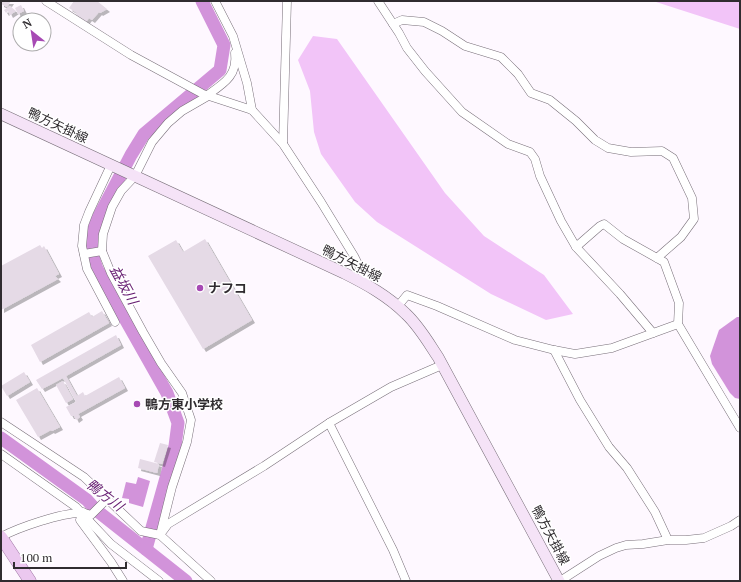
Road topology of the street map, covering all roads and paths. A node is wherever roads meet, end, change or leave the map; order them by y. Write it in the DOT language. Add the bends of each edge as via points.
graph roads {
  1 [pos="46,1"];
  2 [pos="215,1"];
  3 [pos="287,1"];
  4 [pos="378,1"];
  5 [pos="393,24"];
  6 [pos="232,36"];
  7 [pos="206,96"];
  8 [pos="252,110"];
  9 [pos="1,114"];
  10 [pos="282,144"];
  11 [pos="114,167"];
  12 [pos="133,175"];
  13 [pos="576,247"];
  14 [pos="102,251"];
  15 [pos="84,254"];
  16 [pos="657,258"];
  17 [pos="369,286"];
  18 [pos="398,306"];
  19 [pos="115,322"];
  20 [pos="678,324"];
  21 [pos="653,333"];
  22 [pos="554,350"];
  23 [pos="442,365"];
  24 [pos="1,422"];
  25 [pos="329,423"];
  26 [pos="740,428"];
  27 [pos="1,454"];
  28 [pos="106,500"];
  29 [pos="87,514"];
  30 [pos="740,520"];
  31 [pos="160,535"];
  32 [pos="1,537"];
  33 [pos="668,540"];
  34 [pos="30,581"];
  35 [pos="122,581"];
  36 [pos="159,581"];
  37 [pos="211,581"];
  38 [pos="406,581"];
  39 [pos="560,581"];
  1 -- 7 [label="street" via="131,55"];
  2 -- 6 [label="street"];
  3 -- 10 [label="street"];
  4 -- 5 [label="street"];
  5 -- 13 [label="street" via="416,60 462,112 508,144 530,152 561,221"];
  5 -- 16 [label="street" via="402,20 424,22 465,46 501,57 518,74 531,94 550,100 595,140 608,148 631,152 662,151 673,158 692,198 694,219 681,237"];
  6 -- 7 [label="street" via="236,61 233,72 227,81"];
  6 -- 8 [label="street" via="247,83"];
  7 -- 8 [label="street"];
  7 -- 12 [label="street" via="168,123 152,142"];
  8 -- 10 [label="street"];
  9 -- 11 [label="main road, 鴨方矢掛線"];
  10 -- 17 [label="street" via="321,202"];
  11 -- 12 [label="main road, 鴨方矢掛線"];
  11 -- 15 [label="street" via="84,224"];
  12 -- 14 [label="street" via="112,207 103,234"];
  12 -- 17 [label="main road, 鴨方矢掛線"];
  13 -- 16 [label="street" via="604,224 623,239"];
  13 -- 21 [label="street"];
  14 -- 15 [label="street"];
  14 -- 31 [label="street" via="143,332 182,393 191,420"];
  15 -- 19 [label="street" via="87,269"];
  16 -- 20 [label="street" via="664,262 679,303"];
  17 -- 18 [label="main road, 鴨方矢掛線"];
  18 -- 22 [label="street" via="407,295 515,340"];
  18 -- 23 [label="main road, 鴨方矢掛線" via="422,333"];
  20 -- 21 [label="street"];
  20 -- 26 [label="street"];
  21 -- 22 [label="street" via="612,348 575,354"];
  22 -- 33 [label="street" via="580,400 609,447 627,468 655,512"];
  23 -- 25 [label="street" via="391,387"];
  23 -- 39 [label="main road, 鴨方矢掛線"];
  24 -- 28 [label="street" via="84,477"];
  25 -- 31 [label="street" via="168,524"];
  25 -- 38 [label="street"];
  27 -- 29 [label="street"];
  28 -- 29 [label="street"];
  28 -- 31 [label="street" via="141,531"];
  29 -- 32 [label="street" via="71,514 32,524"];
  29 -- 35 [label="street" via="80,520"];
  29 -- 36 [label="street" via="111,544"];
  30 -- 33 [label="street" via="704,538"];
  31 -- 37 [label="street"];
  32 -- 34 [label="main road"];
  33 -- 39 [label="street" via="616,548"];
}
